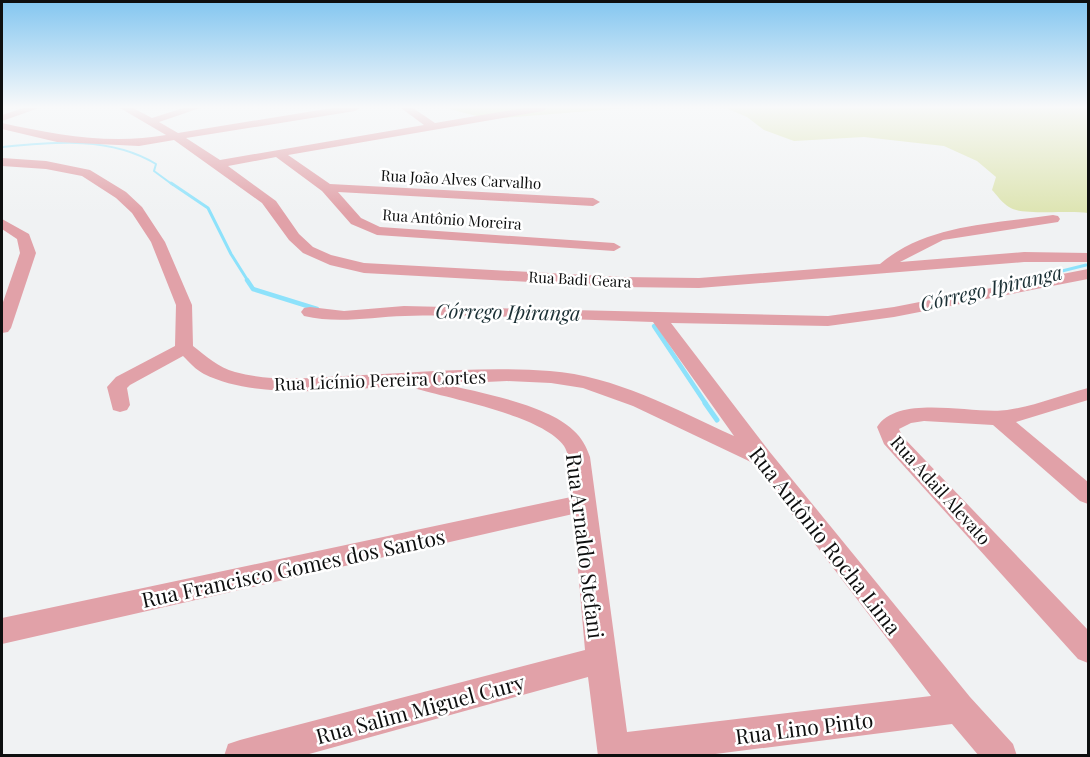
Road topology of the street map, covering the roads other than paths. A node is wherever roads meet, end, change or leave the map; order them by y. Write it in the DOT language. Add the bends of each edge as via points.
graph roads {
  1 [pos="185,143"];
  2 [pos="337,143"];
  3 [pos="279,154"];
  4 [pos="11,162"];
  5 [pos="216,164"];
  6 [pos="2,173"];
  7 [pos="327,188"];
  8 [pos="593,202"];
  9 [pos="1053,219"];
  10 [pos="2,222"];
  11 [pos="614,247"];
  12 [pos="1089,258"];
  13 [pos="883,269"];
  14 [pos="1080,276"];
  15 [pos="1089,286"];
  16 [pos="310,312"];
  17 [pos="659,318"];
  18 [pos="2,328"];
  19 [pos="184,348"];
  20 [pos="408,381"];
  21 [pos="1089,394"];
  22 [pos="120,405"];
  23 [pos="998,418"];
  24 [pos="761,457"];
  25 [pos="1089,495"];
  26 [pos="584,503"];
  27 [pos="2,631"];
  28 [pos="1089,650"];
  29 [pos="601,660"];
  30 [pos="959,708"];
  31 [pos="614,753"];
  32 [pos="240,756"];
  33 [pos="1001,756"];
  1 -- 5 [label="street, Rua Badi Geara"];
  2 -- 3 [label="street"];
  3 -- 5 [label="street"];
  3 -- 7 [label="street, Rua Antônio Moreira"];
  4 -- 6 [label="street"];
  4 -- 19 [label="street" via="86,172 138,210 158,242 184,305"];
  5 -- 13 [label="street, Rua Badi Geara" via="270,202 306,249 364,268 699,283"];
  7 -- 8 [label="street, Rua João Alves Carvalho"];
  7 -- 11 [label="street, Rua Antônio Moreira" via="357,221 377,231"];
  9 -- 13 [label="street" via="939,236 897,257"];
  10 -- 18 [label="street" via="24,237 28,254"];
  12 -- 13 [label="street, Rua Badi Geara" via="1040,256"];
  14 -- 15 [label="street"];
  14 -- 17 [label="street" via="846,320"];
  16 -- 17 [label="street" via="334,316 404,311"];
  17 -- 24 [label="street, Rua Antônio Rocha Lima"];
  19 -- 20 [label="street, Rua Licínio Pereira Cortes" via="208,369 258,383"];
  19 -- 22 [label="street" via="123,381 117,387"];
  20 -- 24 [label="street, Rua Licínio Pereira Cortes" via="507,375 586,382 640,401"];
  20 -- 26 [label="street, Rua Arnaldo Stefani" via="524,413 559,432 573,443 579,457"];
  21 -- 23 [label="street, Rua Adail Alevato"];
  23 -- 25 [label="street"];
  23 -- 28 [label="street, Rua Adail Alevato" via="917,415 892,422 888,427 892,439"];
  24 -- 30 [label="street, Rua Antônio Rocha Lima"];
  26 -- 27 [label="street, Rua Francisco Gomes dos Santos"];
  26 -- 29 [label="street, Rua Arnaldo Stefani"];
  29 -- 31 [label="street, Rua Arnaldo Stefani"];
  29 -- 32 [label="street, Rua Salim Miguel Cury"];
  30 -- 31 [label="street, Rua Lino Pinto"];
  30 -- 33 [label="street, Rua Antônio Rocha Lima"];
}
